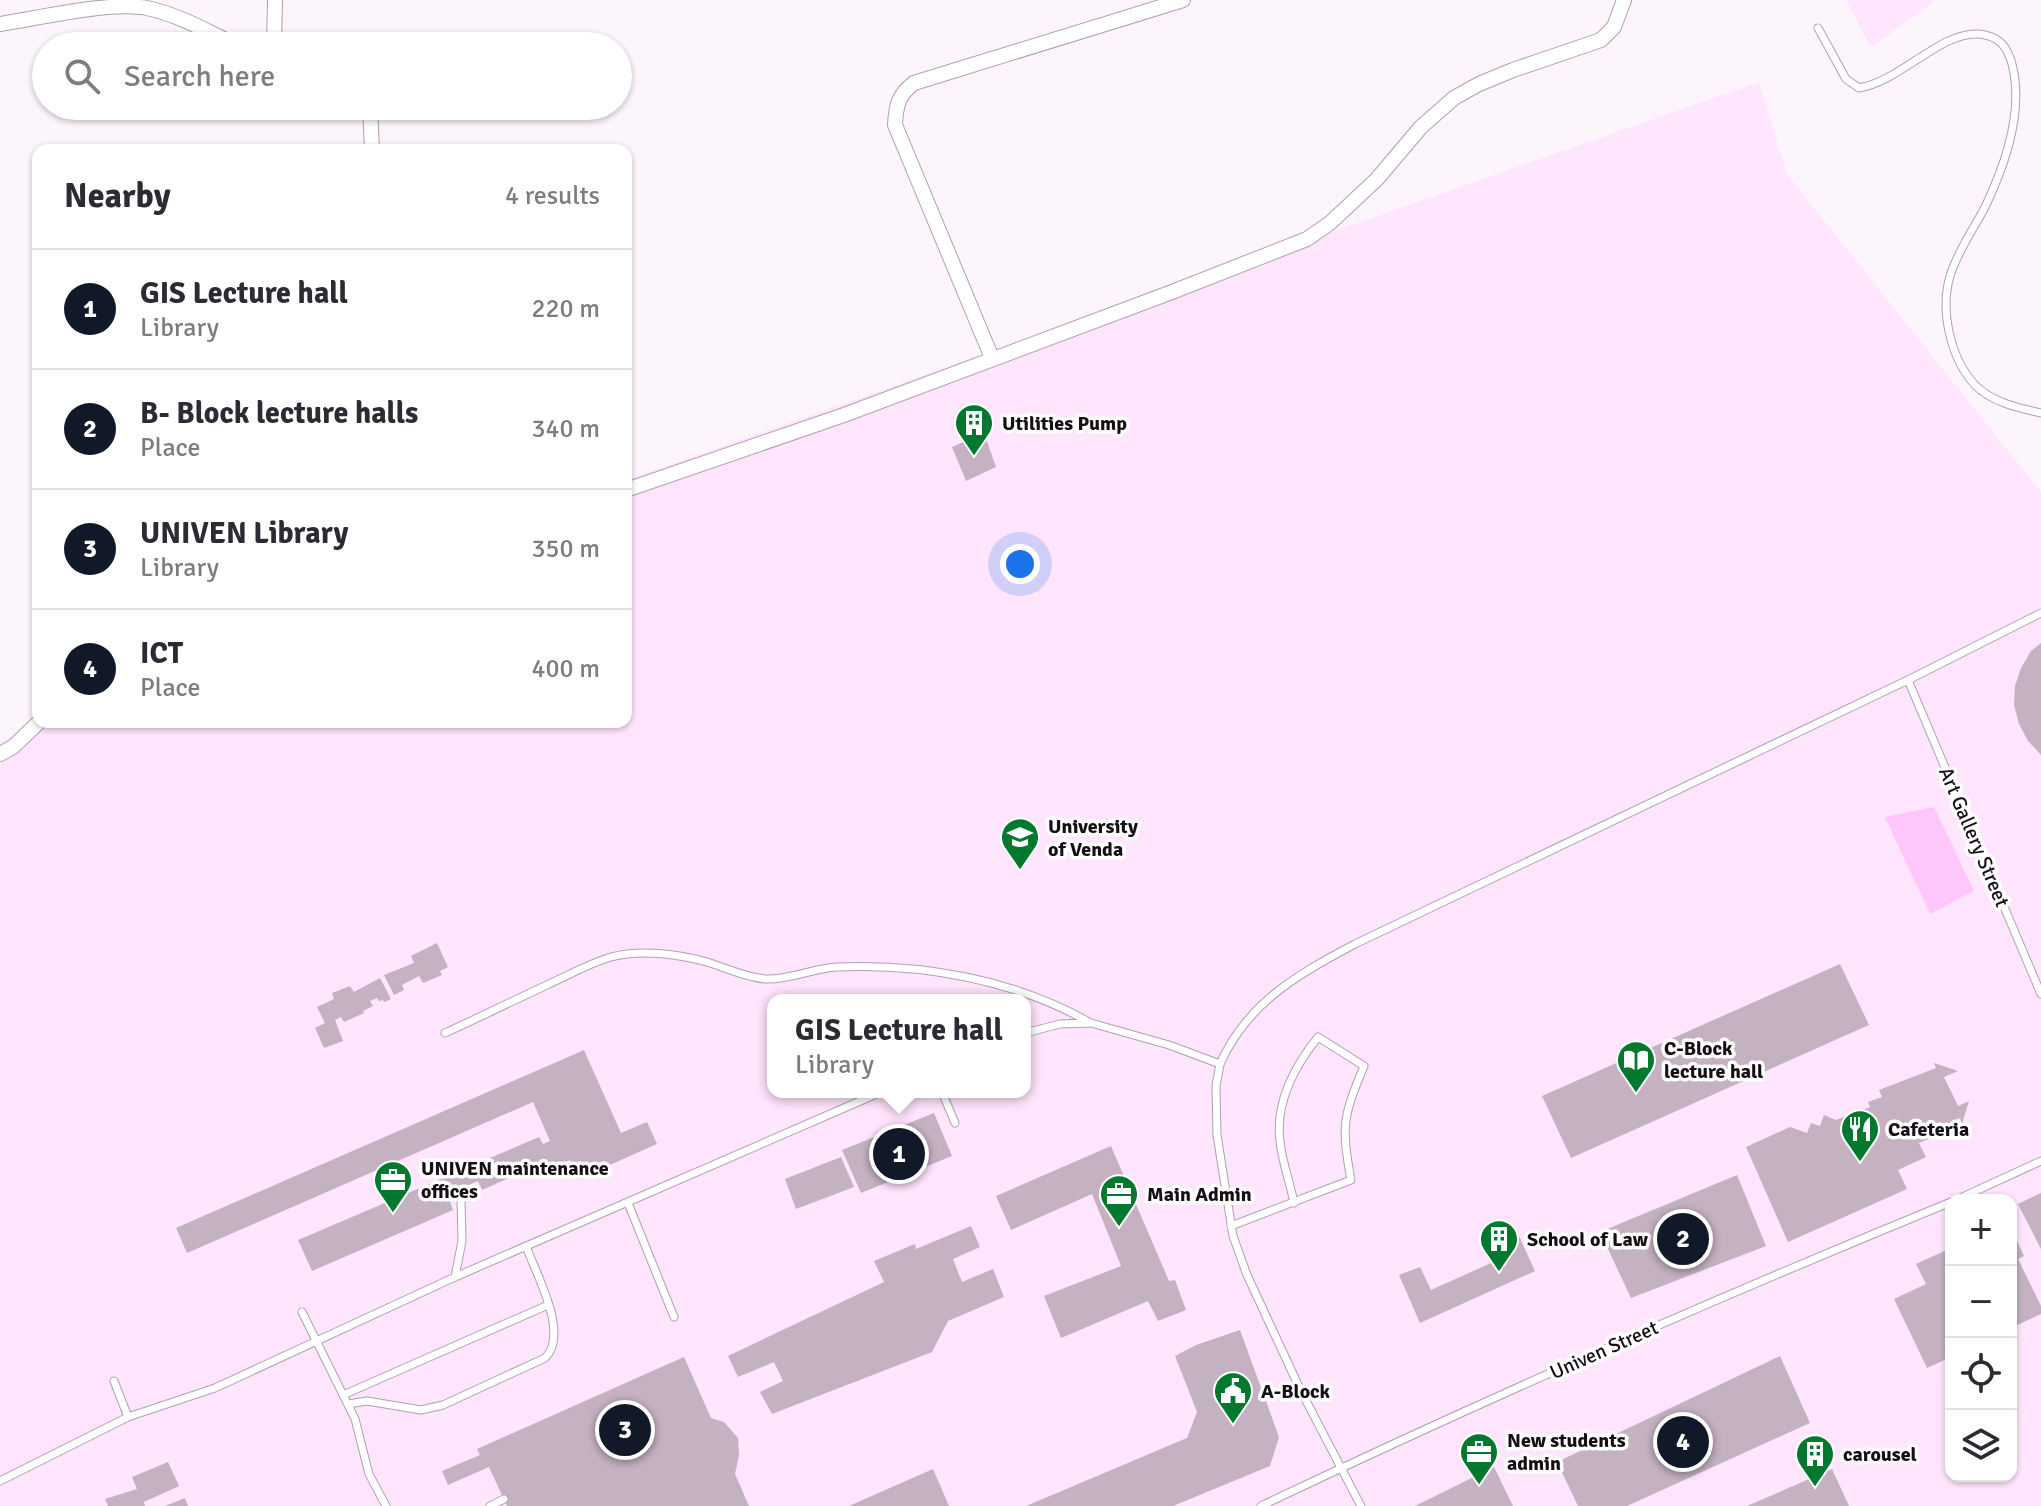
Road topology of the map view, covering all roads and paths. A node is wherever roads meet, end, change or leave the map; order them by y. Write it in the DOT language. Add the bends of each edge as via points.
graph roads {
  1 [pos="275,0"];
  2 [pos="1183,0"];
  3 [pos="1624,0"];
  4 [pos="0,24"];
  5 [pos="1818,28"];
  6 [pos="210,32"];
  7 [pos="274,32"];
  8 [pos="371,120"];
  9 [pos="372,144"];
  10 [pos="992,358"];
  11 [pos="2041,413"];
  12 [pos="632,488"];
  13 [pos="2041,613"];
  14 [pos="1908,680"];
  15 [pos="33,728"];
  16 [pos="0,754"];
  17 [pos="1023,994"];
  18 [pos="2041,994"];
  19 [pos="1031,996"];
  20 [pos="1091,1023"];
  21 [pos="1031,1031"];
  22 [pos="445,1033"];
  23 [pos="1220,1064"];
  24 [pos="867,1098"];
  25 [pos="945,1098"];
  26 [pos="955,1123"];
  27 [pos="2041,1161"];
  28 [pos="1969,1194"];
  29 [pos="461,1200"];
  30 [pos="628,1203"];
  31 [pos="1294,1203"];
  32 [pos="1945,1205"];
  33 [pos="1231,1226"];
  34 [pos="526,1246"];
  35 [pos="455,1277"];
  36 [pos="548,1305"];
  37 [pos="302,1312"];
  38 [pos="674,1317"];
  39 [pos="316,1341"];
  40 [pos="114,1381"];
  41 [pos="343,1395"];
  42 [pos="348,1404"];
  43 [pos="128,1417"];
  44 [pos="1342,1468"];
  45 [pos="0,1481"];
  46 [pos="504,1499"];
  47 [pos="386,1506"];
  48 [pos="490,1506"];
  49 [pos="1261,1506"];
  50 [pos="1361,1506"];
  1 -- 7 [label="street"];
  2 -- 10 [label="street" via="914,83 902,93 895,125"];
  3 -- 10 [label="street" via="1614,27 1601,40 1454,98 1377,179 1307,239"];
  4 -- 6 [label="street" via="106,8 144,8"];
  5 -- 11 [label="lane" via="1846,79 1859,88 1873,86 1969,34 1993,37 2008,52 2017,93 2015,117 1987,203 1950,277 1946,302 1955,354 1975,385 2004,404"];
  8 -- 9 [label="street"];
  10 -- 12 [label="street"];
  13 -- 14 [label="lane"];
  14 -- 18 [label="lane, Art Gallery Street"];
  14 -- 23 [label="lane" via="1300,973 1232,1038"];
  15 -- 16 [label="street"];
  17 -- 22 [label="lane" via="900,966 828,967 765,979 704,961 637,954 612,956"];
  19 -- 20 [label="lane"];
  20 -- 21 [label="lane"];
  20 -- 23 [label="lane"];
  23 -- 33 [label="lane" via="1217,1135"];
  24 -- 30 [label="lane"];
  25 -- 26 [label="lane"];
  27 -- 28 [label="lane, Univen Street"];
  29 -- 35 [label="lane" via="462,1241"];
  30 -- 34 [label="lane"];
  30 -- 38 [label="lane"];
  31 -- 31 [label="lane" via="1280,1140 1281,1102 1300,1059 1318,1037 1364,1066 1346,1109 1343,1137 1351,1180"];
  31 -- 33 [label="lane"];
  32 -- 44 [label="lane, Univen Street" via="1785,1270"];
  33 -- 44 [label="lane" via="1247,1275"];
  34 -- 35 [label="lane"];
  34 -- 36 [label="lane"];
  35 -- 39 [label="lane"];
  36 -- 41 [label="lane"];
  36 -- 42 [label="lane" via="556,1332 545,1358 443,1405 408,1409 367,1401"];
  37 -- 39 [label="lane"];
  39 -- 41 [label="lane"];
  39 -- 43 [label="lane" via="215,1388"];
  40 -- 43 [label="lane"];
  41 -- 42 [label="lane"];
  42 -- 47 [label="lane" via="369,1474"];
  43 -- 45 [label="lane"];
  44 -- 49 [label="lane, Univen Street"];
  44 -- 50 [label="lane"];
  46 -- 48 [label="lane"];
}
